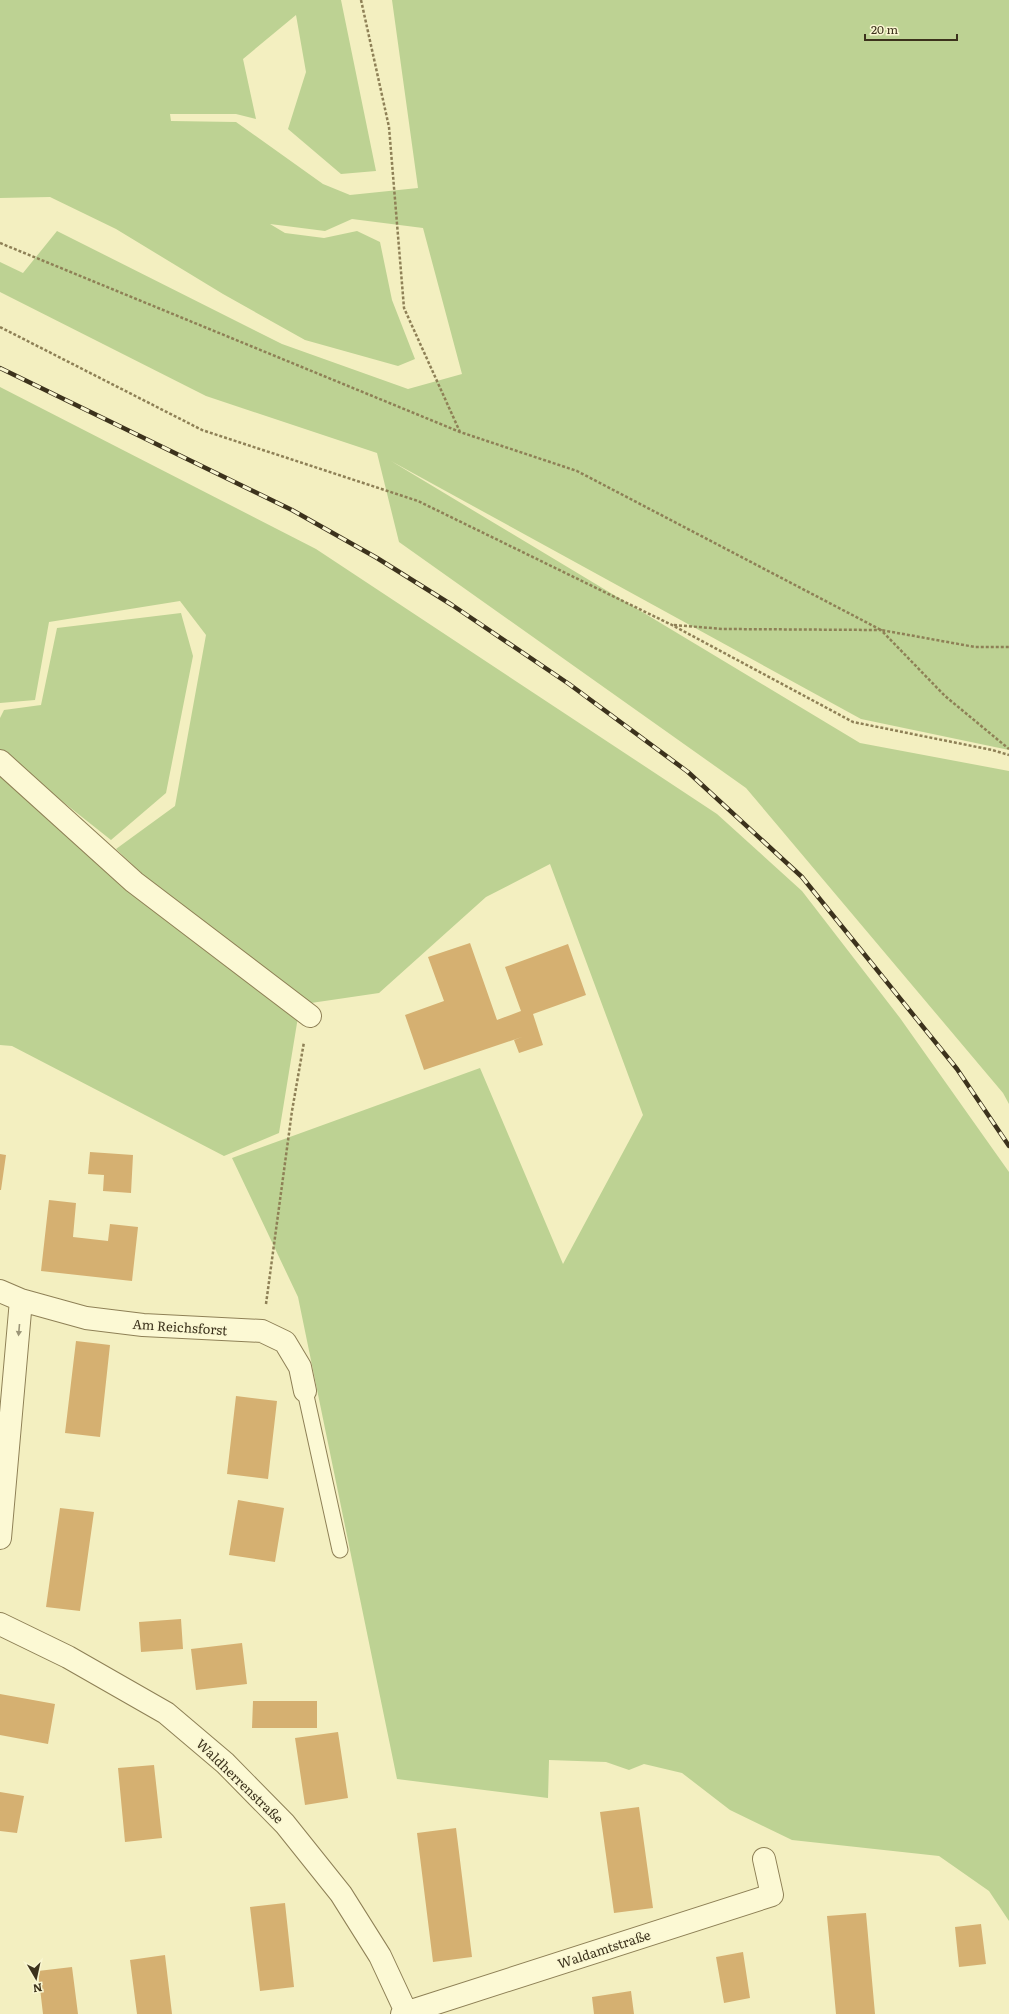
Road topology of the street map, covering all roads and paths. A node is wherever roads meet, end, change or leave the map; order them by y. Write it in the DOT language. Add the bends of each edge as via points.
graph roads {
  1 [pos="361,0"];
  2 [pos="0,243"];
  3 [pos="0,327"];
  4 [pos="460,432"];
  5 [pos="672,625"];
  6 [pos="881,630"];
  7 [pos="1009,647"];
  8 [pos="1009,749"];
  9 [pos="1009,755"];
  10 [pos="0,761"];
  11 [pos="310,1016"];
  12 [pos="298,1067"];
  13 [pos="0,1292"];
  14 [pos="21,1300"];
  15 [pos="262,1331"];
  16 [pos="305,1391"];
  17 [pos="0,1538"];
  18 [pos="340,1550"];
  19 [pos="0,1624"];
  20 [pos="764,1859"];
  21 [pos="405,2014"];
  1 -- 4 [label="path" via="389,127 404,308"];
  2 -- 4 [label="path"];
  3 -- 5 [label="path" via="202,430 418,501"];
  4 -- 6 [label="path" via="577,471"];
  5 -- 6 [label="path" via="724,629"];
  5 -- 9 [label="path" via="853,722"];
  6 -- 7 [label="path" via="975,646"];
  6 -- 8 [label="path" via="945,696"];
  10 -- 11 [label="street" via="134,882"];
  12 -- 15 [label="path"];
  13 -- 14 [label="street, Am Reichsforst"];
  14 -- 15 [label="street, Am Reichsforst" via="86,1318 129,1324"];
  14 -- 17 [label="street, one-way"];
  15 -- 16 [label="street, Am Reichsforst" via="285,1342 300,1367"];
  16 -- 18 [label="lane"];
  19 -- 21 [label="street, Waldherrenstraße" via="68,1657 166,1713 225,1763 285,1824 341,1894 380,1956"];
  20 -- 21 [label="street, Waldamtstraße" via="772,1895"];
}
